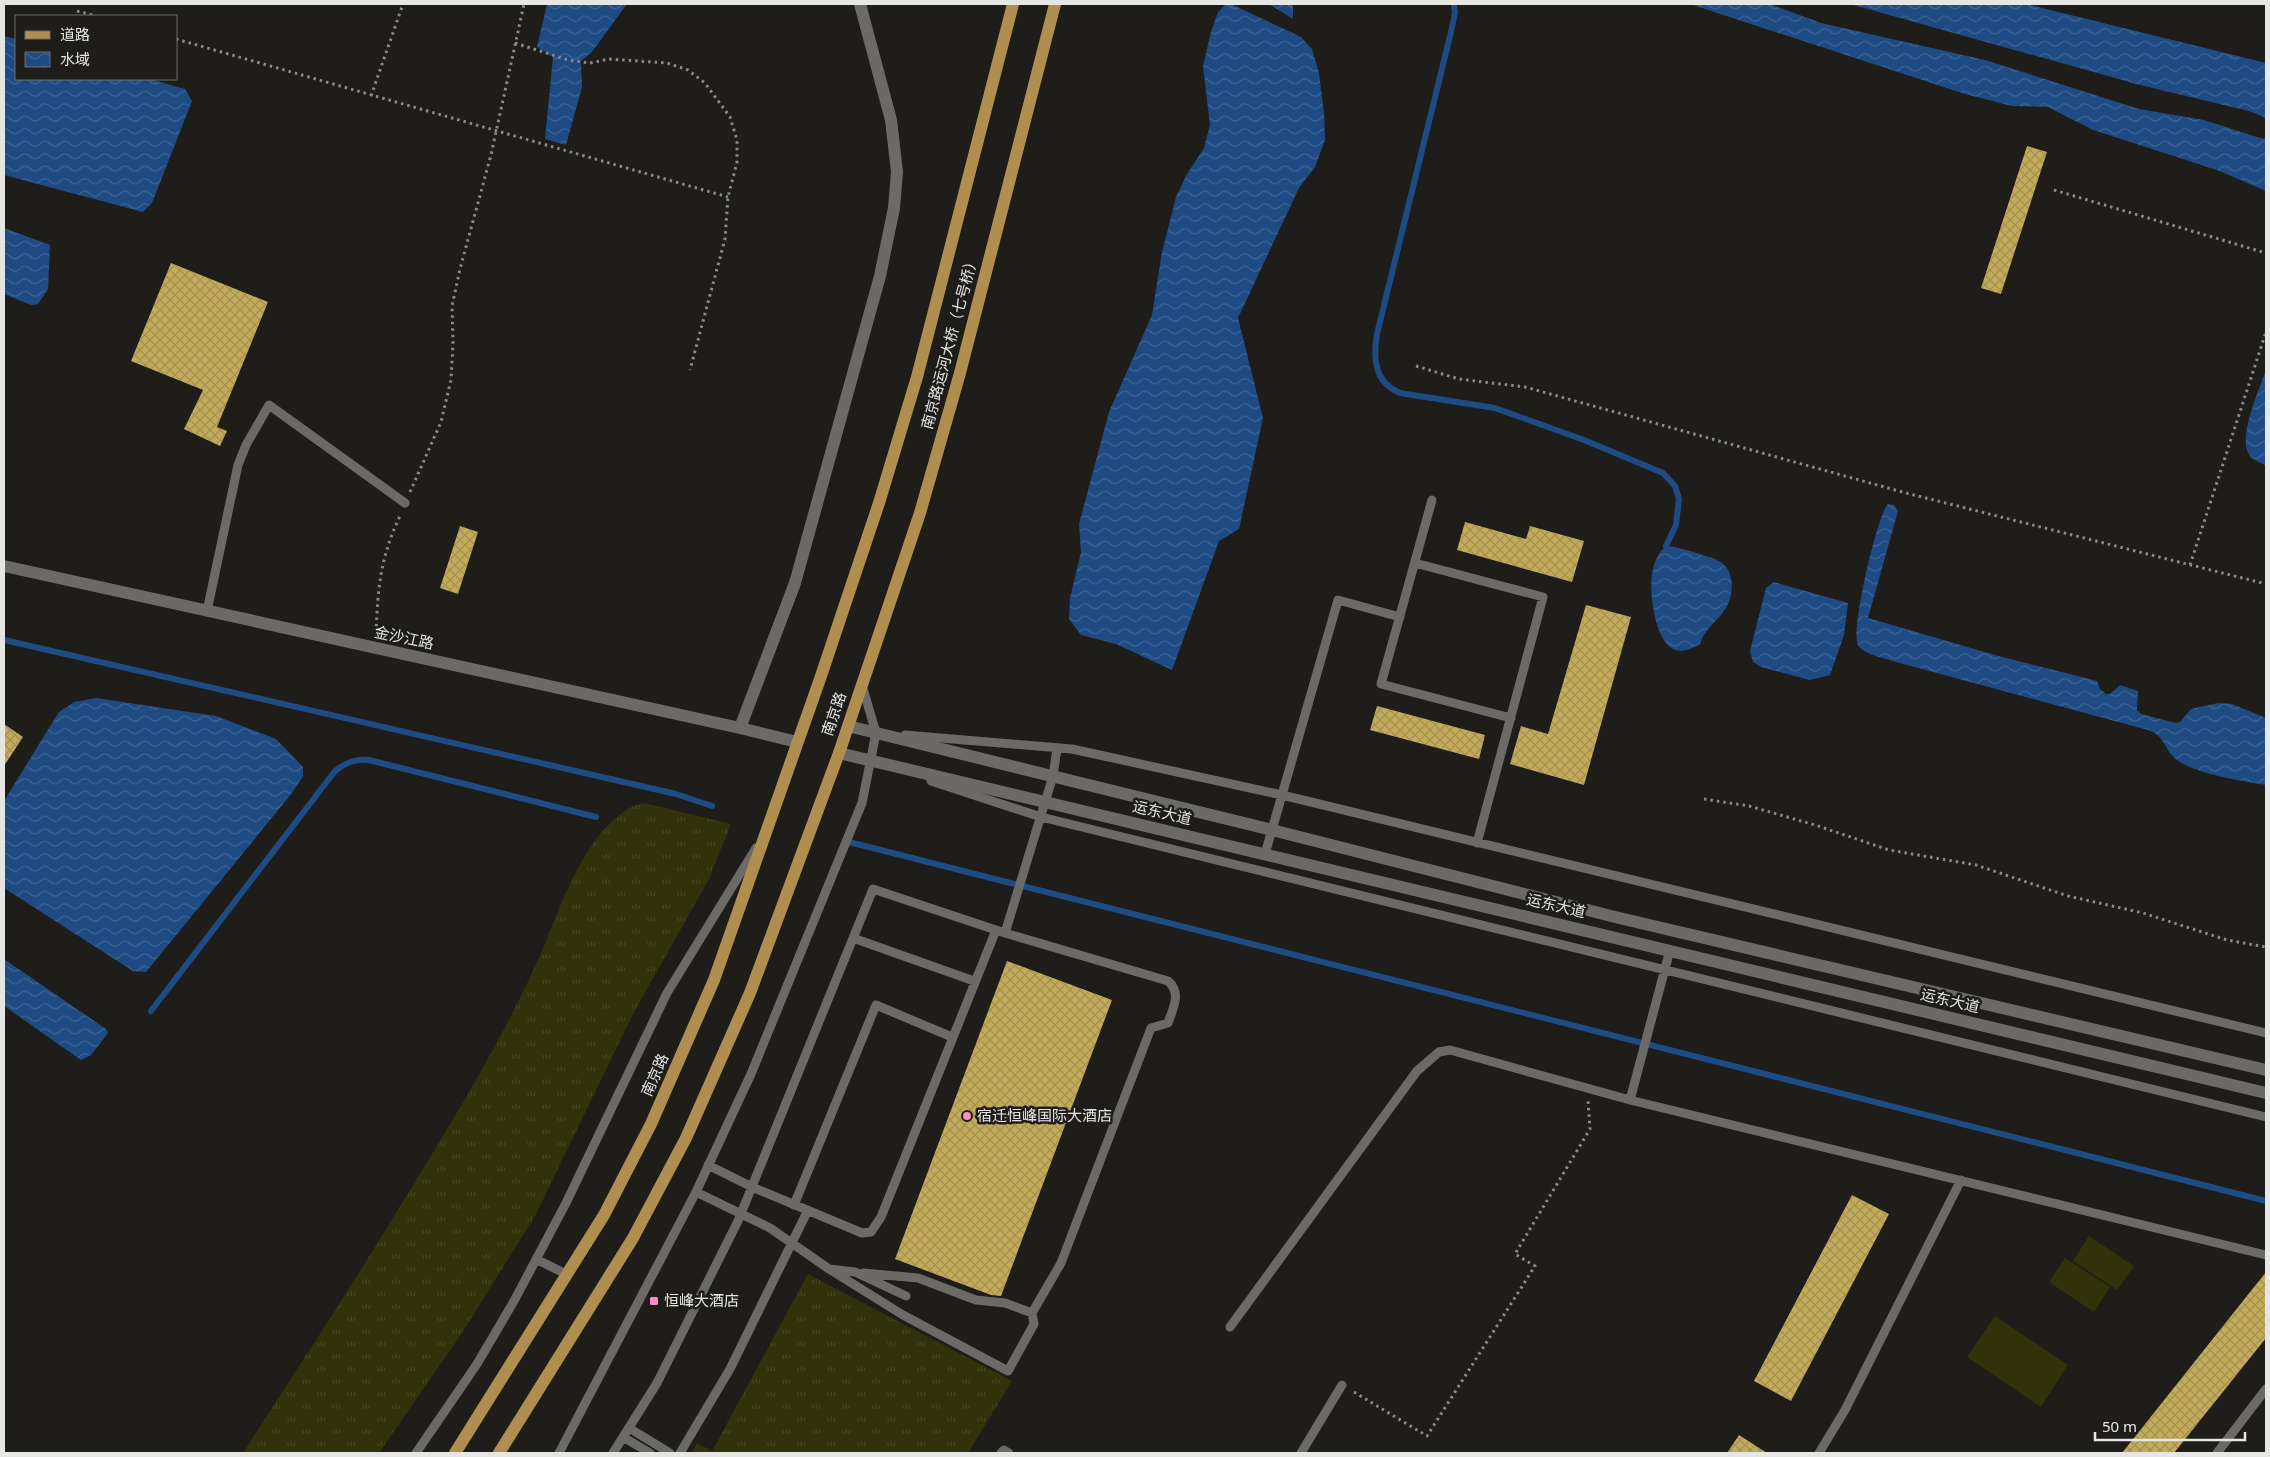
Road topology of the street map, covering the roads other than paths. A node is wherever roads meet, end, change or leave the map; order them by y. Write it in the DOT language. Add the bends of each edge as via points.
graph roads {
  1 [pos="860,4"];
  2 [pos="1012,4"];
  3 [pos="1055,4"];
  4 [pos="1432,500"];
  5 [pos="405,503"];
  6 [pos="1415,562"];
  7 [pos="4,566"];
  8 [pos="207,611"];
  9 [pos="1400,617"];
  10 [pos="820,679"];
  11 [pos="862,685"];
  12 [pos="1512,718"];
  13 [pos="848,726"];
  14 [pos="740,728"];
  15 [pos="876,733"];
  16 [pos="798,742"];
  17 [pos="1057,748"];
  18 [pos="839,753"];
  19 [pos="872,761"];
  20 [pos="1053,776"];
  21 [pos="1282,795"];
  22 [pos="1046,802"];
  23 [pos="1041,817"];
  24 [pos="1272,830"];
  25 [pos="766,833"];
  26 [pos="1478,843"];
  27 [pos="1265,854"];
  28 [pos="996,930"];
  29 [pos="1005,933"];
  30 [pos="853,938"];
  31 [pos="1670,950"];
  32 [pos="1664,971"];
  33 [pos="974,981"];
  34 [pos="2266,1033"];
  35 [pos="952,1037"];
  36 [pos="2266,1070"];
  37 [pos="2266,1093"];
  38 [pos="1630,1100"];
  39 [pos="2266,1117"];
  40 [pos="708,1165"];
  41 [pos="1961,1180"];
  42 [pos="752,1187"];
  43 [pos="696,1192"];
  44 [pos="794,1205"];
  45 [pos="808,1210"];
  46 [pos="742,1213"];
  47 [pos="792,1244"];
  48 [pos="2266,1255"];
  49 [pos="536,1259"];
  50 [pos="828,1269"];
  51 [pos="856,1272"];
  52 [pos="566,1274"];
  53 [pos="906,1296"];
  54 [pos="1032,1313"];
  55 [pos="1230,1327"];
  56 [pos="1342,1385"];
  57 [pos="2266,1390"];
  58 [pos="629,1428"];
  59 [pos="623,1437"];
  60 [pos="416,1453"];
  61 [pos="455,1453"];
  62 [pos="499,1453"];
  63 [pos="559,1453"];
  64 [pos="614,1453"];
  65 [pos="650,1453"];
  66 [pos="670,1453"];
  67 [pos="680,1453"];
  68 [pos="1001,1453"];
  69 [pos="1009,1453"];
  70 [pos="1301,1453"];
  71 [pos="1819,1453"];
  72 [pos="2217,1453"];
  1 -- 14 [label="main road" via="891,120 897,172 894,208 880,276 795,583"];
  2 -- 10 [label="main road, 南京路运河大桥（七号桥）" via="917,377"];
  3 -- 11 [label="main road, 南京路运河大桥（七号桥）" via="960,373 920,513"];
  4 -- 6 [label="lane"];
  5 -- 8 [label="lane" via="269,405 238,465"];
  6 -- 9 [label="lane"];
  6 -- 12 [label="lane" via="1543,597"];
  7 -- 8 [label="main road, 金沙江路"];
  8 -- 14 [label="main road, 金沙江路"];
  9 -- 12 [label="lane" via="1381,684"];
  9 -- 21 [label="lane" via="1338,600"];
  10 -- 16 [label="main road, 南京路"];
  11 -- 13 [label="main road, 南京路"];
  11 -- 15 [label="lane"];
  12 -- 26 [label="lane"];
  13 -- 15 [label="main road, 运东大道"];
  13 -- 18 [label="main road, 南京路"];
  14 -- 16 [label="main road, 金沙江路"];
  15 -- 17 [label="lane"];
  15 -- 19 [label="lane"];
  15 -- 20 [label="main road, 运东大道"];
  16 -- 25 [label="main road, 南京路"];
  17 -- 20 [label="lane"];
  17 -- 21 [label="lane"];
  18 -- 19 [label="main road, 运东大道"];
  18 -- 62 [label="main road, 南京路" via="750,993 686,1138 633,1238"];
  19 -- 22 [label="main road, 运东大道"];
  19 -- 23 [label="lane"];
  19 -- 40 [label="lane" via="858,812 751,1074"];
  20 -- 22 [label="lane"];
  20 -- 24 [label="main road, 运东大道"];
  21 -- 24 [label="lane"];
  21 -- 26 [label="lane"];
  22 -- 23 [label="lane"];
  22 -- 27 [label="main road, 运东大道"];
  23 -- 29 [label="lane"];
  23 -- 32 [label="lane"];
  24 -- 27 [label="lane"];
  24 -- 36 [label="main road, 运东大道" via="1615,917"];
  25 -- 49 [label="lane" via="667,993"];
  25 -- 52 [label="main road, 南京路" via="714,980 651,1124 604,1215"];
  26 -- 34 [label="lane"];
  27 -- 31 [label="main road, 运东大道"];
  28 -- 29 [label="lane"];
  28 -- 30 [label="lane" via="873,889"];
  28 -- 33 [label="lane"];
  29 -- 54 [label="lane" via="1168,980 1175,987 1177,996 1168,1024 1151,1028 1061,1263"];
  30 -- 33 [label="lane"];
  30 -- 42 [label="lane"];
  31 -- 32 [label="lane"];
  31 -- 37 [label="main road, 运东大道"];
  32 -- 38 [label="lane"];
  32 -- 39 [label="lane"];
  33 -- 35 [label="lane"];
  35 -- 44 [label="lane" via="876,1005"];
  35 -- 45 [label="lane" via="877,1226 872,1232 862,1233"];
  38 -- 41 [label="lane"];
  38 -- 55 [label="lane" via="1450,1050 1439,1052 1417,1071"];
  40 -- 42 [label="lane"];
  40 -- 43 [label="lane"];
  41 -- 48 [label="lane"];
  41 -- 71 [label="lane" via="1845,1410"];
  42 -- 44 [label="lane"];
  42 -- 46 [label="lane"];
  43 -- 46 [label="lane"];
  43 -- 63 [label="lane"];
  44 -- 45 [label="lane"];
  45 -- 47 [label="lane"];
  46 -- 47 [label="lane"];
  46 -- 58 [label="lane" via="656,1383"];
  47 -- 50 [label="lane"];
  47 -- 67 [label="lane" via="730,1369"];
  49 -- 52 [label="lane"];
  49 -- 60 [label="lane" via="477,1364"];
  50 -- 51 [label="lane"];
  50 -- 54 [label="lane" via="903,1315 1008,1371 1034,1324"];
  51 -- 53 [label="lane"];
  51 -- 54 [label="lane" via="918,1278 976,1300"];
  52 -- 61 [label="main road, 南京路"];
  56 -- 70 [label="lane"];
  57 -- 72 [label="lane"];
  58 -- 59 [label="lane"];
  58 -- 66 [label="lane"];
  59 -- 64 [label="lane"];
  59 -- 65 [label="lane"];
  68 -- 69 [label="lane" via="1004,1450"];
}
